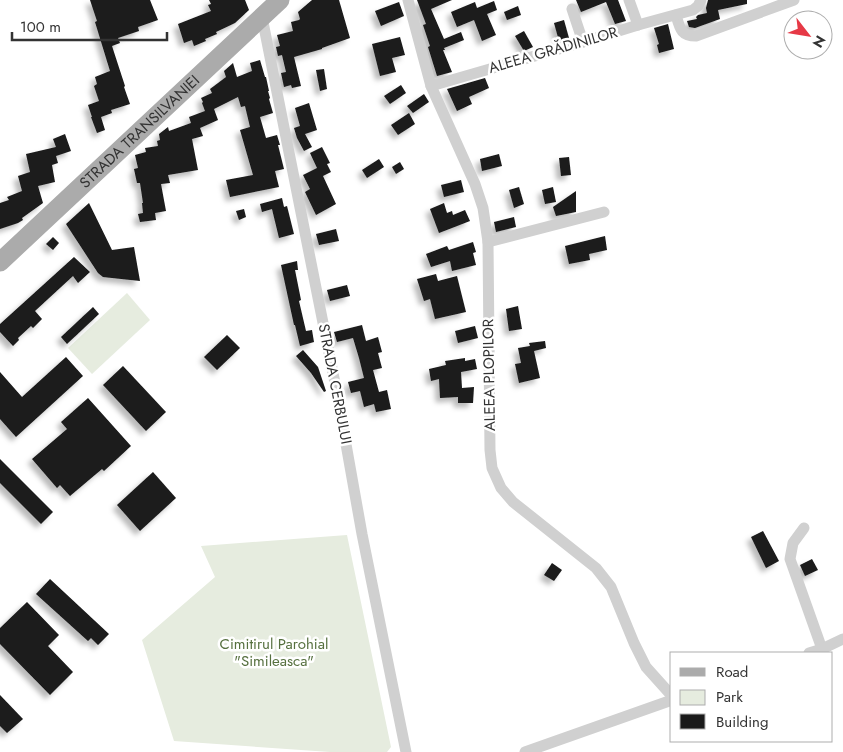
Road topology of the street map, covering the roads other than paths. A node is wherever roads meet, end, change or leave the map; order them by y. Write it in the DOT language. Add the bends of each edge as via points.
graph roads {
  1 [pos="280,0"];
  2 [pos="408,0"];
  3 [pos="629,0"];
  4 [pos="701,0"];
  5 [pos="794,0"];
  6 [pos="572,9"];
  7 [pos="676,16"];
  8 [pos="262,17"];
  9 [pos="638,24"];
  10 [pos="583,42"];
  11 [pos="431,86"];
  12 [pos="604,212"];
  13 [pos="488,242"];
  14 [pos="0,262"];
  15 [pos="804,528"];
  16 [pos="843,639"];
  17 [pos="822,648"];
  18 [pos="811,652"];
  19 [pos="670,696"];
  20 [pos="670,699"];
  21 [pos="406,752"];
  22 [pos="526,752"];
  1 -- 8 [label="main road, STRADA TRANSILVANIEI"];
  2 -- 11 [label="street, ALEEA PLOPILOR"];
  3 -- 9 [label="street"];
  4 -- 7 [label="street, ALEEA GRĂDINILOR" via="693,10"];
  5 -- 7 [label="street" via="696,36 683,32"];
  6 -- 10 [label="street"];
  7 -- 9 [label="street, ALEEA GRĂDINILOR"];
  8 -- 14 [label="main road, STRADA TRANSILVANIEI"];
  8 -- 21 [label="street, STRADA CERBULUI"];
  9 -- 10 [label="street, ALEEA GRĂDINILOR"];
  10 -- 11 [label="street, ALEEA GRĂDINILOR"];
  11 -- 13 [label="street, ALEEA PLOPILOR" via="480,196"];
  12 -- 13 [label="street"];
  13 -- 19 [label="street, ALEEA PLOPILOR" via="492,468 501,488 513,502 596,568 611,587 646,667"];
  15 -- 17 [label="street" via="793,543 790,559"];
  16 -- 17 [label="street"];
  17 -- 18 [label="street"];
  20 -- 22 [label="street"];
}
